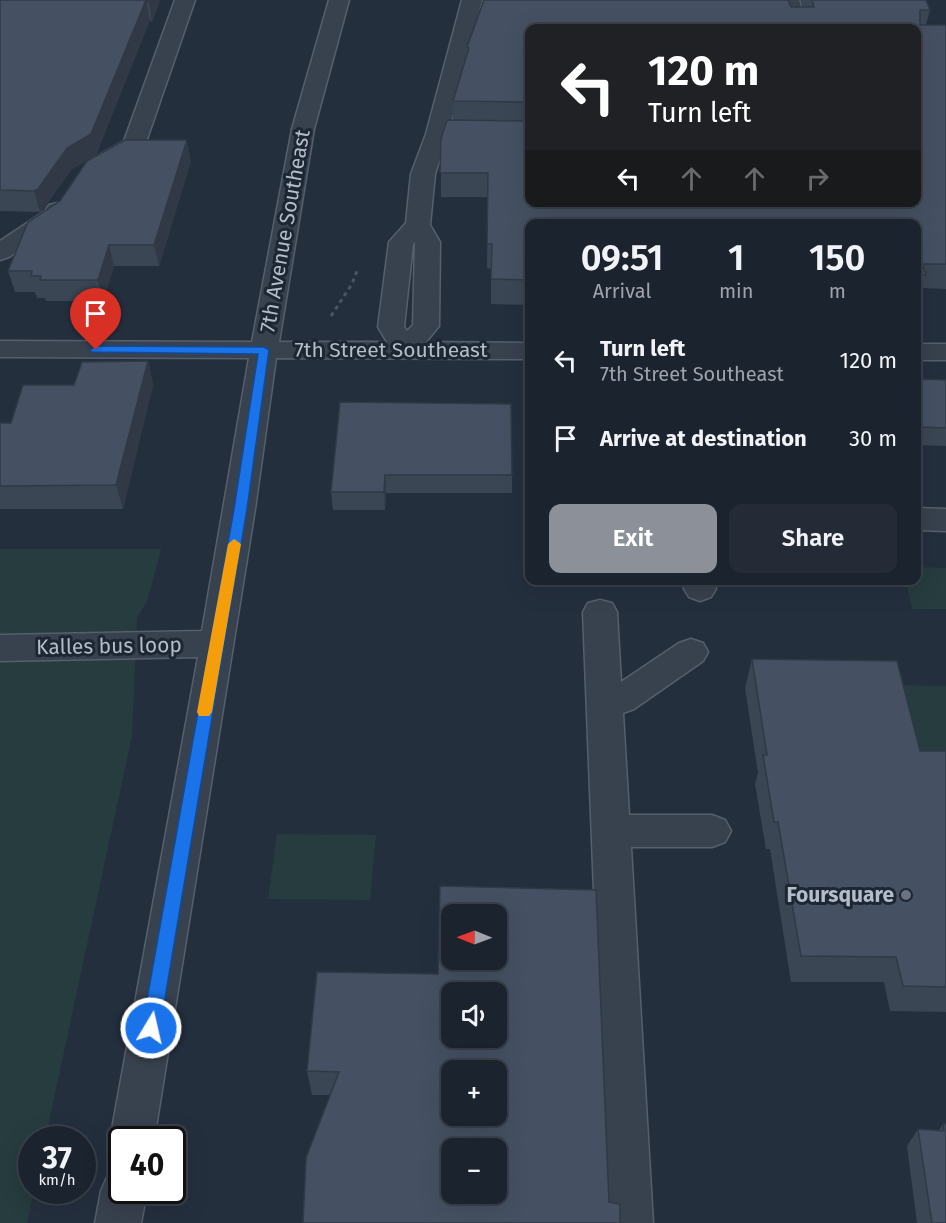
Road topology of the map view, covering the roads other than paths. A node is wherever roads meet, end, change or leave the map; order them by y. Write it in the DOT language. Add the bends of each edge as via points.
graph roads {
  1 [pos="185,0"];
  2 [pos="339,0"];
  3 [pos="472,0"];
  4 [pos="789,0"];
  5 [pos="797,24"];
  6 [pos="437,134"];
  7 [pos="460,134"];
  8 [pos="0,252"];
  9 [pos="0,349"];
  10 [pos="264,350"];
  11 [pos="405,350"];
  12 [pos="525,351"];
  13 [pos="921,352"];
  14 [pos="946,352"];
  15 [pos="921,519"];
  16 [pos="946,520"];
  17 [pos="600,612"];
  18 [pos="217,644"];
  19 [pos="0,648"];
  20 [pos="691,652"];
  21 [pos="604,698"];
  22 [pos="611,831"];
  23 [pos="712,831"];
  24 [pos="134,1126"];
  25 [pos="122,1204"];
  26 [pos="118,1223"];
  27 [pos="630,1223"];
  1 -- 8 [label="street" via="134,145 76,183 54,216"];
  2 -- 10 [label="street, 7th Avenue Southeast" via="303,129"];
  3 -- 6 [label="street"];
  4 -- 5 [label="street"];
  6 -- 7 [label="street"];
  6 -- 11 [label="street" via="423,174 418,225 428,242 426,326"];
  9 -- 10 [label="street, 7th Street Southeast"];
  10 -- 11 [label="street, 7th Street Southeast"];
  10 -- 18 [label="street, 7th Avenue Southeast"];
  11 -- 12 [label="street, 7th Street Southeast"];
  13 -- 14 [label="street"];
  15 -- 16 [label="street"];
  17 -- 21 [label="street"];
  18 -- 19 [label="street, Kalles bus loop"];
  18 -- 24 [label="street, 7th Avenue Southeast"];
  20 -- 21 [label="street" via="622,699"];
  21 -- 22 [label="street"];
  22 -- 23 [label="street"];
  22 -- 27 [label="street"];
  25 -- 26 [label="street"];
}
